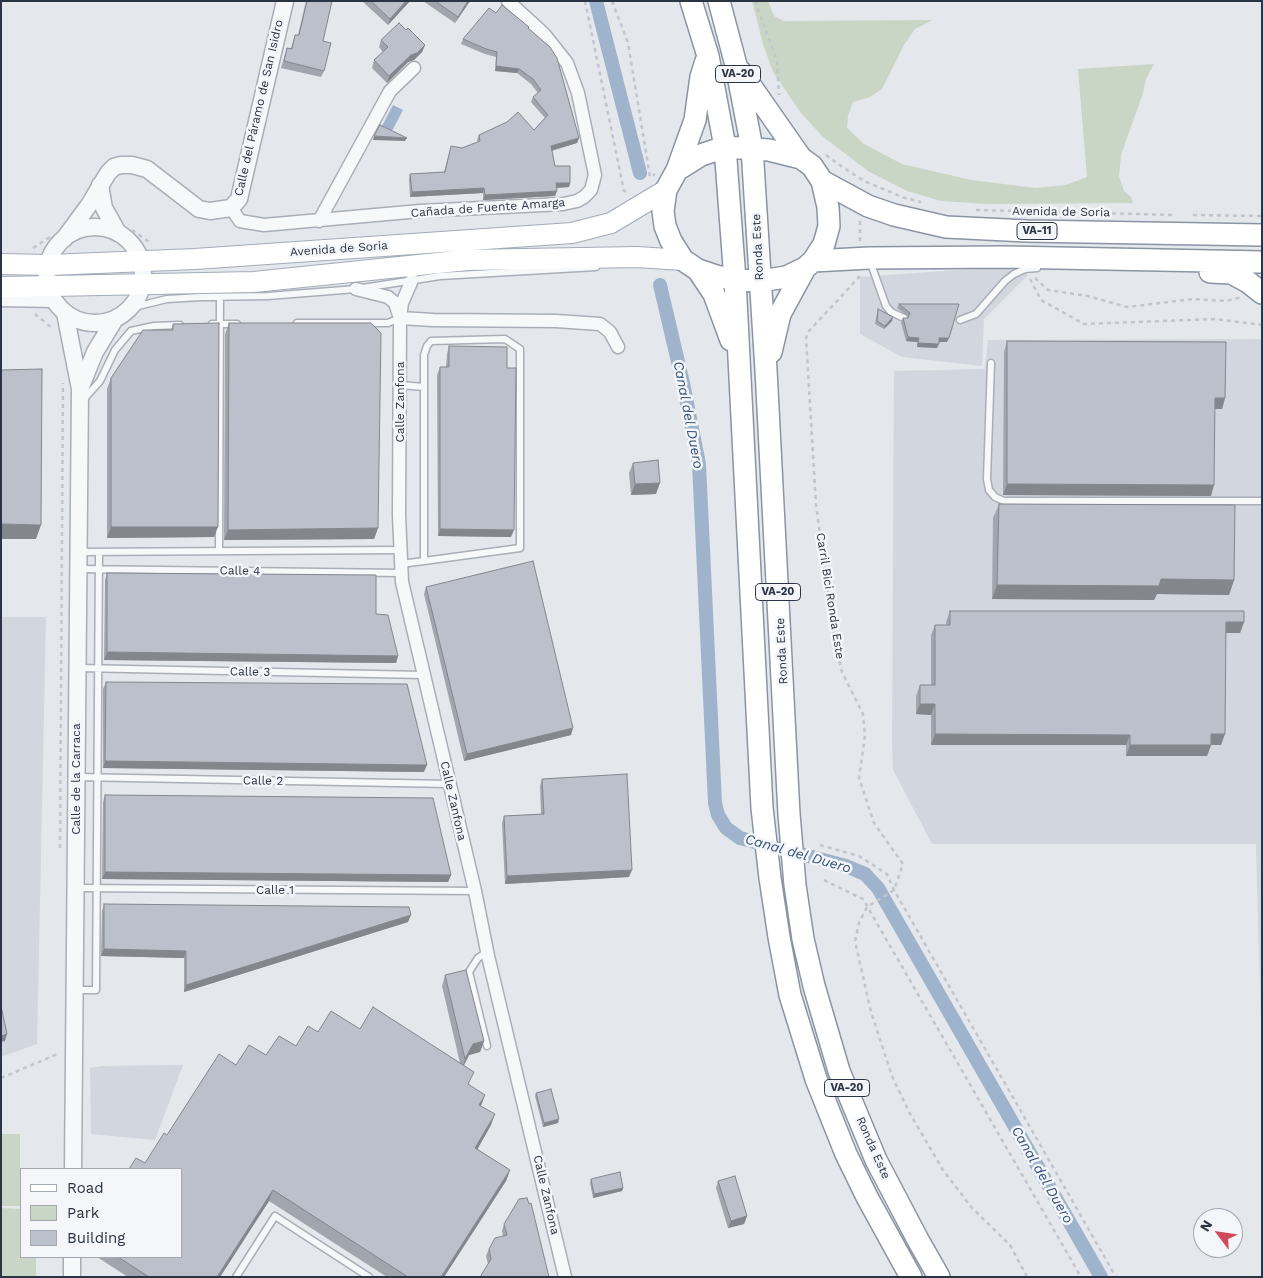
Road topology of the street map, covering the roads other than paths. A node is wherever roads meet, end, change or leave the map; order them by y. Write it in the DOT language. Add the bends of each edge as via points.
graph roads {
  1 [pos="285,1"];
  2 [pos="508,1"];
  3 [pos="691,1"];
  4 [pos="719,1"];
  5 [pos="708,56"];
  6 [pos="736,65"];
  7 [pos="414,68"];
  8 [pos="724,147"];
  9 [pos="752,148"];
  10 [pos="817,166"];
  11 [pos="676,170"];
  12 [pos="658,183"];
  13 [pos="100,184"];
  14 [pos="231,208"];
  15 [pos="319,221"];
  16 [pos="118,233"];
  17 [pos="1262,234"];
  18 [pos="64,239"];
  19 [pos="1091,259"];
  20 [pos="142,262"];
  21 [pos="1262,262"];
  22 [pos="864,263"];
  23 [pos="1,264"];
  24 [pos="809,264"];
  25 [pos="49,265"];
  26 [pos="691,265"];
  27 [pos="1062,265"];
  28 [pos="602,267"];
  29 [pos="1043,267"];
  30 [pos="412,280"];
  31 [pos="735,280"];
  32 [pos="760,281"];
  33 [pos="142,284"];
  34 [pos="1,287"];
  35 [pos="356,289"];
  36 [pos="1256,294"];
  37 [pos="220,297"];
  38 [pos="1,300"];
  39 [pos="56,300"];
  40 [pos="130,308"];
  41 [pos="116,318"];
  42 [pos="400,318"];
  43 [pos="904,318"];
  44 [pos="960,320"];
  45 [pos="289,323"];
  46 [pos="201,324"];
  47 [pos="220,324"];
  48 [pos="240,324"];
  49 [pos="192,325"];
  50 [pos="618,347"];
  51 [pos="739,362"];
  52 [pos="991,362"];
  53 [pos="766,370"];
  54 [pos="400,385"];
  55 [pos="424,386"];
  56 [pos="80,396"];
  57 [pos="1262,501"];
  58 [pos="401,550"];
  59 [pos="219,551"];
  60 [pos="79,552"];
  61 [pos="99,552"];
  62 [pos="424,561"];
  63 [pos="402,568"];
  64 [pos="78,569"];
  65 [pos="99,569"];
  66 [pos="77,668"];
  67 [pos="98,669"];
  68 [pos="423,675"];
  69 [pos="76,777"];
  70 [pos="98,778"];
  71 [pos="450,784"];
  72 [pos="76,888"];
  73 [pos="97,889"];
  74 [pos="475,891"];
  75 [pos="487,952"];
  76 [pos="75,990"];
  77 [pos="487,1046"];
  78 [pos="73,1168"];
  79 [pos="72,1258"];
  80 [pos="72,1277"];
  81 [pos="236,1277"];
  82 [pos="369,1277"];
  83 [pos="565,1277"];
  84 [pos="911,1277"];
  85 [pos="939,1277"];
  1 -- 14 [label="street, Calle del Páramo de San Isidro" via="239,199"];
  2 -- 15 [label="street, Cañada de Fuente Amarga" via="544,34 567,63 578,93 595,175 591,190 577,201 563,204 420,211"];
  3 -- 5 [label="highway, Ronda Este / VA-20"];
  4 -- 6 [label="highway, Ronda Este / VA-20"];
  5 -- 8 [label="highway, Ronda Este / VA-20"];
  5 -- 11 [label="highway" via="701,77 695,120"];
  6 -- 9 [label="highway, Ronda Este / VA-20"];
  6 -- 10 [label="highway" via="768,112"];
  7 -- 15 [label="street" via="390,91"];
  8 -- 9 [label="highway, VA-11"];
  8 -- 11 [label="highway, VA-11" via="701,155"];
  8 -- 31 [label="highway, Ronda Este / VA-20"];
  9 -- 10 [label="highway, VA-11" via="769,150"];
  9 -- 32 [label="highway, Ronda Este / VA-20"];
  10 -- 17 [label="highway, Avenida de Soria / VA-11" via="866,205 946,227"];
  10 -- 24 [label="highway" via="828,207 829,226 824,244"];
  11 -- 12 [label="highway"];
  12 -- 20 [label="main road, Avenida de Soria" via="611,223 572,233"];
  12 -- 26 [label="highway" via="665,226 671,241"];
  13 -- 14 [label="street, Calle del Páramo de San Isidro" via="114,167 132,165 147,169 199,208 210,211"];
  13 -- 16 [label="street" via="104,208"];
  13 -- 18 [label="street, Calle del Páramo de San Isidro" via="89,206"];
  14 -- 15 [label="street, Cañada de Fuente Amarga" via="240,221 264,225"];
  16 -- 18 [label="street" via="104,228 87,228"];
  16 -- 20 [label="street" via="128,240"];
  18 -- 25 [label="street, Calle del Páramo de San Isidro"];
  19 -- 21 [label="highway, VA-11"];
  19 -- 22 [label="highway, VA-11" via="1005,257"];
  19 -- 27 [label="lane"];
  19 -- 36 [label="highway" via="1231,274 1248,282"];
  20 -- 25 [label="main road, Avenida de Soria"];
  20 -- 33 [label="street"];
  22 -- 24 [label="highway, VA-11"];
  22 -- 43 [label="lane" via="886,306"];
  23 -- 25 [label="main road, Avenida de Soria"];
  24 -- 32 [label="highway, VA-11" via="786,277"];
  24 -- 53 [label="highway" via="780,314"];
  25 -- 39 [label="street, Calle de la Carraca" via="47,276"];
  26 -- 31 [label="highway, VA-11"];
  26 -- 33 [label="main road, Avenida de Soria" via="629,260 467,260 254,282"];
  26 -- 51 [label="highway" via="719,305"];
  28 -- 30 [label="lane"];
  29 -- 44 [label="lane" via="1024,268 1004,281 976,314"];
  30 -- 35 [label="lane"];
  30 -- 42 [label="street, Calle Zanfona" via="402,303"];
  31 -- 32 [label="highway, VA-11"];
  31 -- 51 [label="highway, Ronda Este / VA-20"];
  32 -- 53 [label="highway, Ronda Este / VA-20"];
  33 -- 39 [label="main road, Avenida de Soria"];
  33 -- 40 [label="street" via="138,298"];
  34 -- 39 [label="main road, Avenida de Soria"];
  35 -- 37 [label="lane"];
  35 -- 42 [label="street" via="388,297 395,304"];
  37 -- 40 [label="lane" via="167,299"];
  37 -- 47 [label="lane"];
  38 -- 39 [label="street, Avenida de Soria"];
  39 -- 41 [label="street" via="78,320 91,323"];
  39 -- 56 [label="street, Calle de la Carraca"];
  40 -- 41 [label="street"];
  41 -- 56 [label="street, Calle de la Carraca" via="95,352"];
  42 -- 45 [label="lane" via="388,322"];
  42 -- 50 [label="street" via="600,324 610,332"];
  42 -- 54 [label="street, Calle Zanfona"];
  46 -- 47 [label="lane"];
  47 -- 48 [label="lane"];
  47 -- 59 [label="lane"];
  49 -- 56 [label="lane" via="154,326 131,331 115,350 100,381"];
  51 -- 84 [label="highway, Ronda Este / VA-20" via="762,808 770,878 790,994 816,1079 846,1154"];
  52 -- 57 [label="lane" via="988,479 989,490 995,497 1004,501"];
  53 -- 85 [label="highway, Ronda Este / VA-20" via="789,814 802,939 840,1071 876,1160"];
  54 -- 55 [label="lane"];
  54 -- 58 [label="street, Calle Zanfona"];
  55 -- 62 [label="lane"];
  55 -- 62 [label="lane, Calle 4" via="424,354 431,341 505,339 520,349 520,548"];
  56 -- 60 [label="street, Calle de la Carraca"];
  58 -- 59 [label="lane"];
  58 -- 63 [label="street, Calle Zanfona"];
  59 -- 61 [label="lane"];
  60 -- 61 [label="lane"];
  60 -- 64 [label="street, Calle de la Carraca"];
  61 -- 65 [label="lane"];
  62 -- 63 [label="lane, Calle 4"];
  63 -- 65 [label="lane, Calle 4"];
  63 -- 68 [label="street, Calle Zanfona" via="402,582"];
  64 -- 65 [label="lane, Calle 4"];
  64 -- 66 [label="street, Calle de la Carraca"];
  65 -- 67 [label="lane"];
  66 -- 67 [label="lane, Calle 3"];
  66 -- 69 [label="street, Calle de la Carraca"];
  67 -- 68 [label="lane, Calle 3"];
  67 -- 70 [label="lane"];
  68 -- 71 [label="street, Calle Zanfona"];
  69 -- 70 [label="lane, Calle 2"];
  69 -- 72 [label="street, Calle de la Carraca"];
  70 -- 71 [label="lane, Calle 2"];
  70 -- 73 [label="lane"];
  71 -- 74 [label="street, Calle Zanfona"];
  72 -- 73 [label="lane, Calle 1"];
  72 -- 76 [label="street, Calle de la Carraca"];
  73 -- 74 [label="lane, Calle 1"];
  73 -- 76 [label="lane" via="96,990"];
  74 -- 75 [label="street, Calle Zanfona"];
  75 -- 77 [label="lane" via="478,958 469,972"];
  75 -- 83 [label="street, Calle Zanfona"];
  76 -- 78 [label="street, Calle de la Carraca"];
  79 -- 80 [label="street"];
  81 -- 82 [label="lane" via="275,1216"];
}
